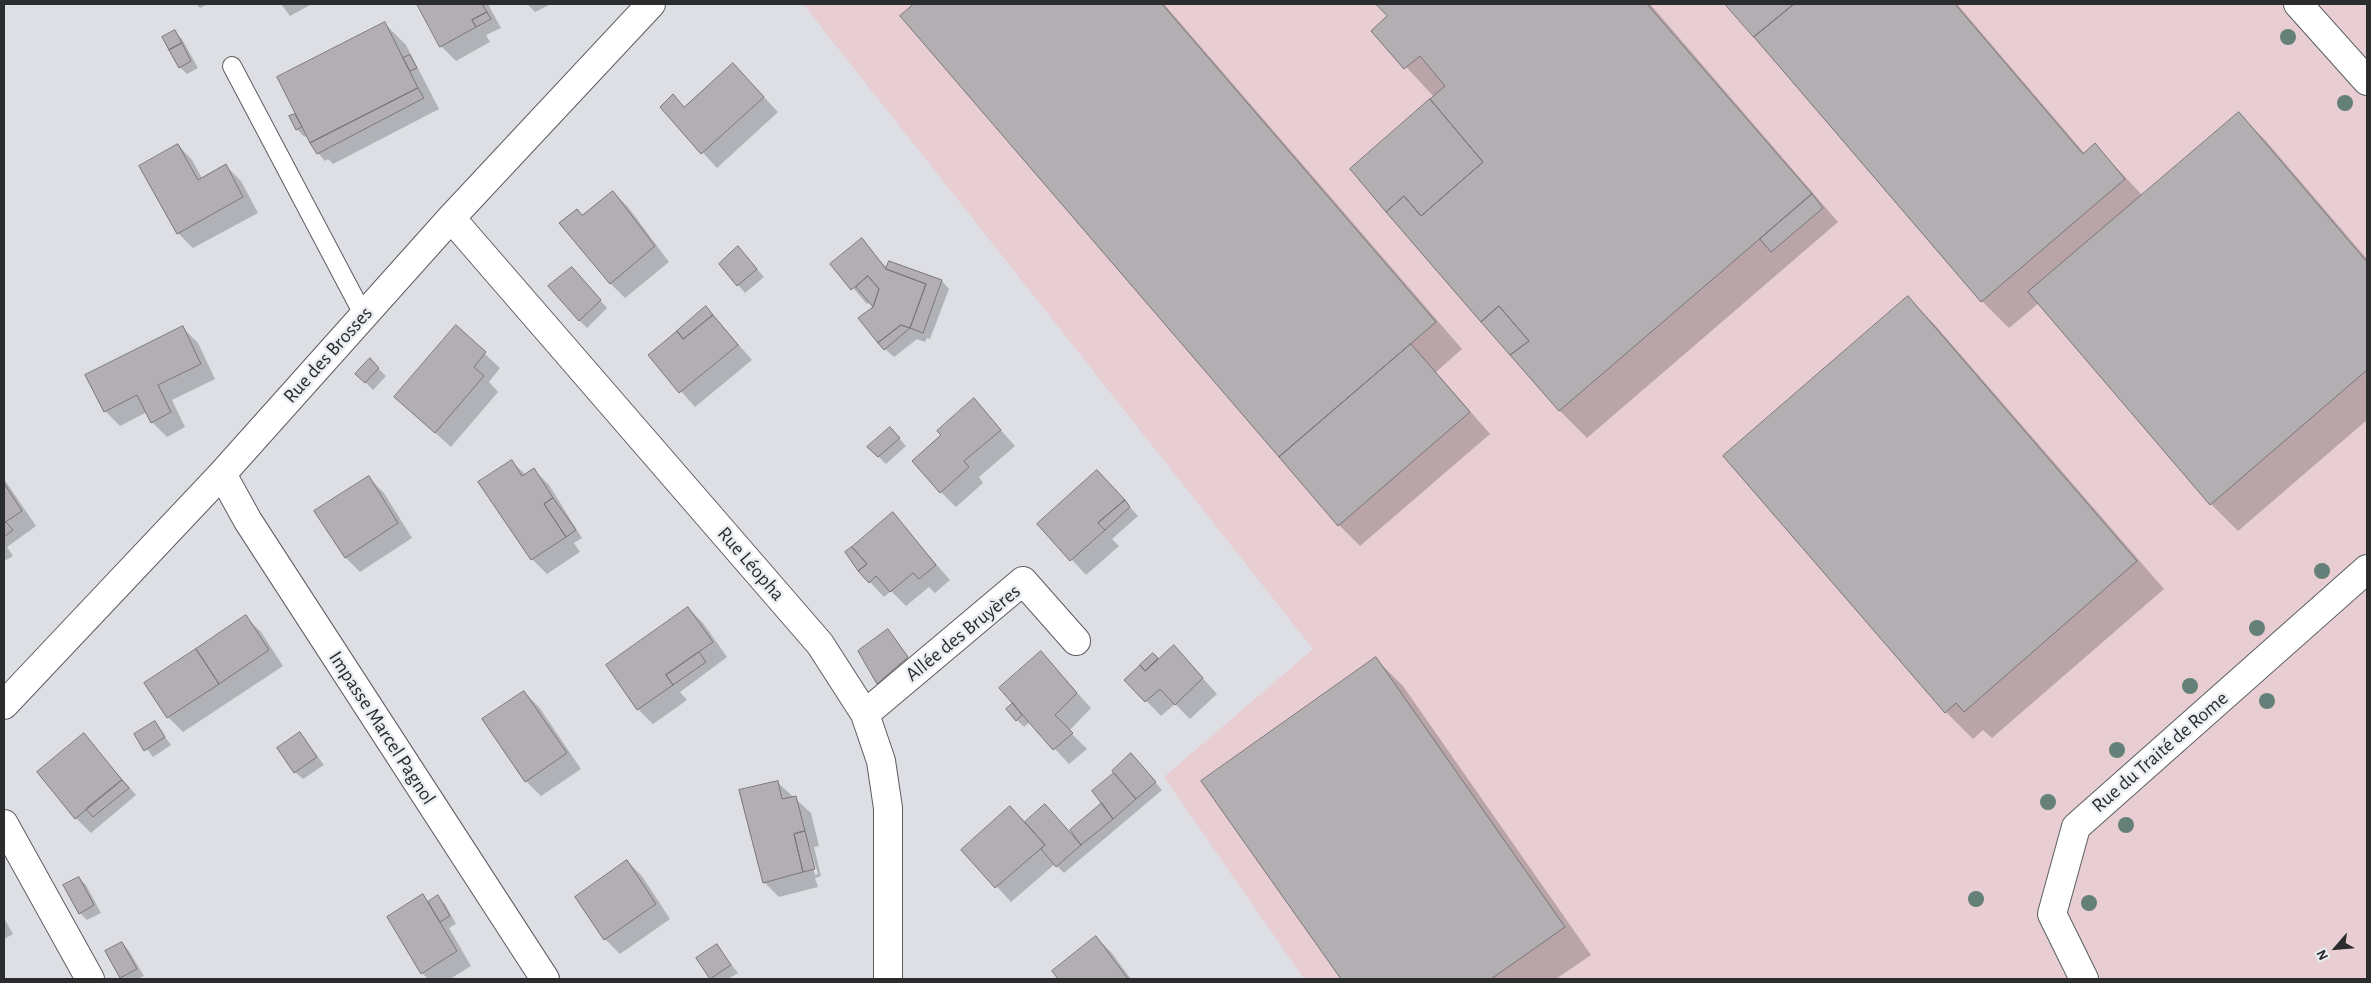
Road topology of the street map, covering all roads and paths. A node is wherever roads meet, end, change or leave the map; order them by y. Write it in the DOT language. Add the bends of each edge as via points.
graph roads {
  1 [pos="651,4"];
  2 [pos="2298,4"];
  3 [pos="232,66"];
  4 [pos="2367,81"];
  5 [pos="452,218"];
  6 [pos="364,316"];
  7 [pos="222,474"];
  8 [pos="2367,569"];
  9 [pos="1076,641"];
  10 [pos="4,705"];
  11 [pos="865,714"];
  12 [pos="4,824"];
  13 [pos="90,979"];
  14 [pos="545,979"];
  15 [pos="888,979"];
  16 [pos="2084,979"];
  1 -- 5 [label="street, Rue des Brosses"];
  2 -- 4 [label="street"];
  3 -- 6 [label="lane"];
  5 -- 6 [label="street, Rue des Brosses"];
  5 -- 11 [label="street, Rue Léopha" via="820,644"];
  6 -- 7 [label="street, Rue des Brosses"];
  7 -- 10 [label="street, Rue des Brosses"];
  7 -- 14 [label="street, Impasse Marcel Pagnol" via="248,521"];
  8 -- 16 [label="street, Rue du Traité de Rome" via="2076,826 2052,914"];
  9 -- 11 [label="street, Allée des Bruyères" via="1022,581"];
  11 -- 15 [label="street, Rue Léopha" via="881,762 888,808"];
  12 -- 13 [label="street"];
}
